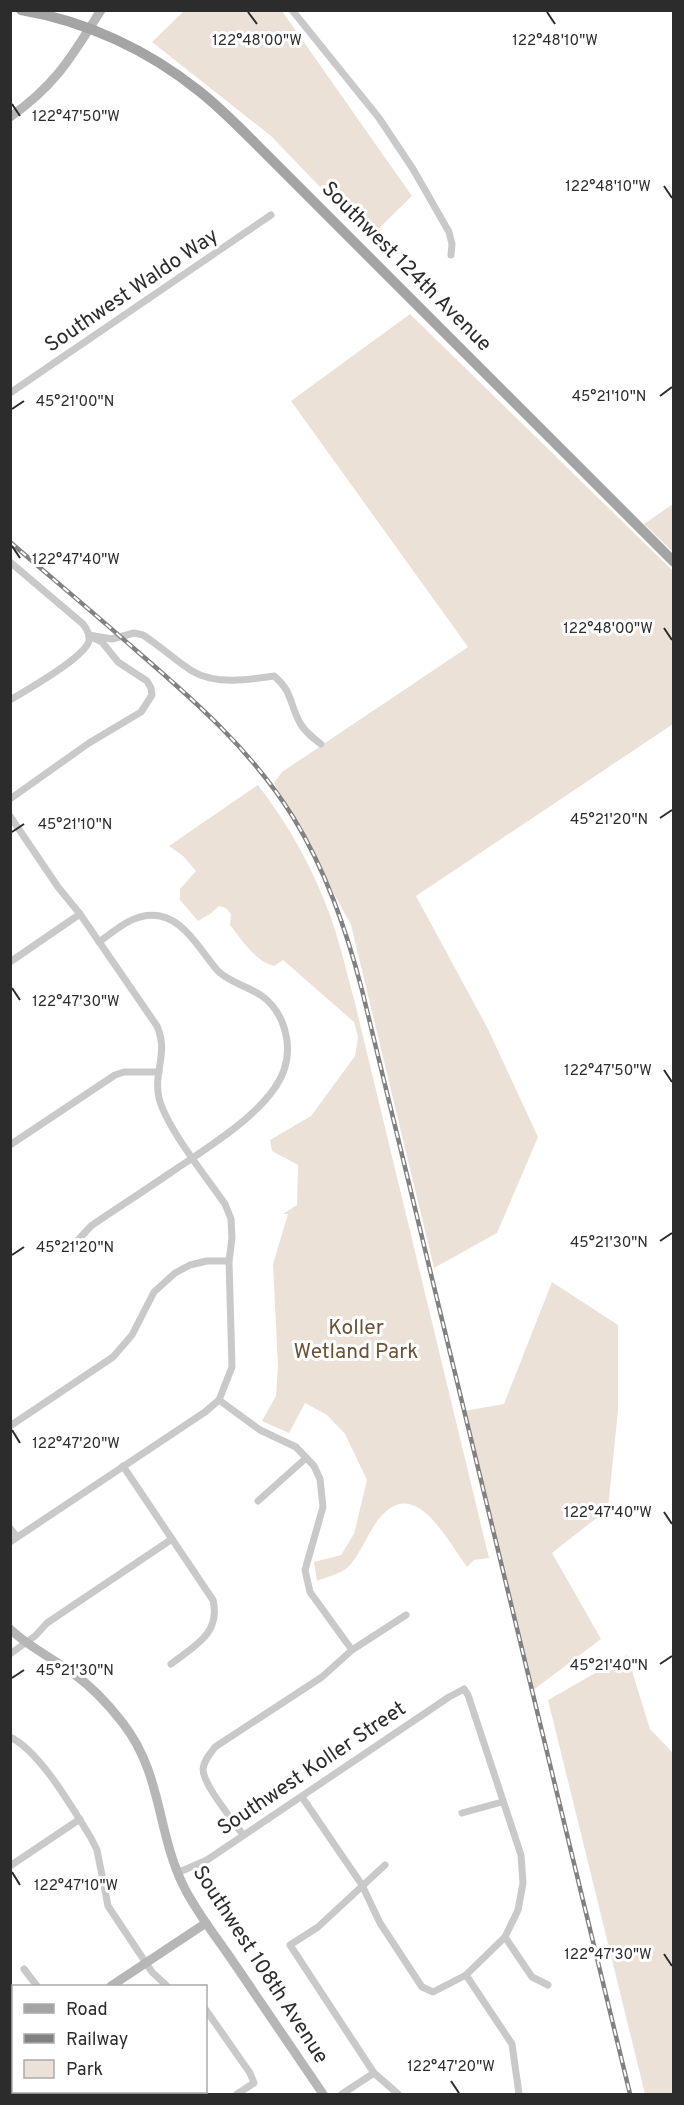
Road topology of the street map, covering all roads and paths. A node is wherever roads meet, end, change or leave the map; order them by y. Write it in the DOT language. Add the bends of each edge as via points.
graph roads {
  1 [pos="21,10"];
  2 [pos="101,10"];
  3 [pos="292,10"];
  4 [pos="89,29"];
  5 [pos="10,117"];
  6 [pos="271,215"];
  7 [pos="451,255"];
  8 [pos="10,393"];
  9 [pos="674,561"];
  10 [pos="10,562"];
  11 [pos="89,635"];
  12 [pos="10,700"];
  13 [pos="321,744"];
  14 [pos="10,799"];
  15 [pos="10,816"];
  16 [pos="80,914"];
  17 [pos="99,942"];
  18 [pos="10,962"];
  19 [pos="159,1072"];
  20 [pos="10,1145"];
  21 [pos="193,1157"];
  22 [pos="78,1240"];
  23 [pos="229,1261"];
  24 [pos="219,1400"];
  25 [pos="10,1426"];
  26 [pos="306,1458"];
  27 [pos="123,1466"];
  28 [pos="258,1501"];
  29 [pos="10,1528"];
  30 [pos="172,1539"];
  31 [pos="14,1540"];
  32 [pos="406,1615"];
  33 [pos="10,1629"];
  34 [pos="27,1643"];
  35 [pos="352,1650"];
  36 [pos="10,1654"];
  37 [pos="171,1664"];
  38 [pos="10,1737"];
  39 [pos="302,1797"];
  40 [pos="502,1802"];
  41 [pos="462,1813"];
  42 [pos="80,1819"];
  43 [pos="243,1835"];
  44 [pos="385,1865"];
  45 [pos="10,1866"];
  46 [pos="177,1873"];
  47 [pos="362,1885"];
  48 [pos="206,1923"];
  49 [pos="505,1938"];
  50 [pos="146,1963"];
  51 [pos="24,1969"];
  52 [pos="466,1975"];
  53 [pos="36,1985"];
  54 [pos="113,1985"];
  55 [pos="166,1985"];
  56 [pos="548,1985"];
  57 [pos="207,2011"];
  58 [pos="374,2073"];
  59 [pos="237,2094"];
  60 [pos="323,2094"];
  61 [pos="342,2094"];
  62 [pos="398,2094"];
  63 [pos="519,2094"];
  1 -- 4 [label="main road, Southwest 124th Avenue"];
  2 -- 4 [label="street"];
  3 -- 7 [label="street" via="379,118 413,169 449,232"];
  4 -- 5 [label="street" via="61,73"];
  4 -- 9 [label="main road, Southwest 124th Avenue" via="155,60 216,106"];
  6 -- 8 [label="street, Southwest Waldo Way"];
  10 -- 11 [label="street" via="82,624"];
  11 -- 12 [label="street" via="88,643 74,658"];
  11 -- 13 [label="street" via="112,639 126,633 143,635 210,679 274,676 288,691 300,724"];
  11 -- 14 [label="street" via="102,642 118,662 147,681 152,695 141,712"];
  15 -- 16 [label="street"];
  16 -- 17 [label="street"];
  16 -- 18 [label="street"];
  17 -- 19 [label="street" via="157,1026 163,1053"];
  17 -- 21 [label="street" via="137,917 148,915 176,922 225,977 261,995 278,1013 285,1029 287,1054 275,1086 246,1119"];
  19 -- 20 [label="street" via="115,1075"];
  19 -- 21 [label="street" via="164,1113"];
  21 -- 22 [label="street" via="91,1226"];
  21 -- 23 [label="street" via="231,1219"];
  23 -- 24 [label="street" via="232,1367"];
  23 -- 25 [label="street" via="207,1261 175,1273 154,1292 132,1335 113,1357"];
  24 -- 26 [label="street"];
  24 -- 27 [label="street"];
  26 -- 28 [label="street"];
  26 -- 35 [label="street" via="320,1479 323,1507 305,1570 310,1593"];
  27 -- 30 [label="street"];
  27 -- 31 [label="street"];
  29 -- 31 [label="street"];
  30 -- 34 [label="street" via="47,1623"];
  30 -- 37 [label="street" via="208,1590 216,1611 204,1639"];
  32 -- 35 [label="street"];
  33 -- 34 [label="street, Southwest 108th Avenue"];
  34 -- 36 [label="street"];
  34 -- 46 [label="street, Southwest 108th Avenue" via="95,1692 135,1740 151,1776"];
  35 -- 43 [label="street" via="322,1677 207,1756 203,1771 208,1785"];
  38 -- 42 [label="street" via="40,1762"];
  39 -- 40 [label="street, Southwest Koller Street" via="464,1689"];
  39 -- 43 [label="street, Southwest Koller Street"];
  39 -- 47 [label="street"];
  40 -- 41 [label="street"];
  40 -- 49 [label="street" via="521,1856 523,1883 518,1910"];
  42 -- 45 [label="street"];
  42 -- 50 [label="street" via="97,1850 108,1905"];
  43 -- 46 [label="street, Southwest Koller Street" via="207,1860"];
  44 -- 47 [label="street"];
  46 -- 48 [label="street, Southwest 108th Avenue"];
  47 -- 52 [label="street" via="380,1923 422,1987 433,1992"];
  47 -- 58 [label="street" via="318,1927 290,1945"];
  48 -- 50 [label="street"];
  48 -- 60 [label="street, Southwest 108th Avenue"];
  49 -- 52 [label="street"];
  49 -- 56 [label="street" via="532,1977"];
  50 -- 54 [label="street"];
  50 -- 55 [label="street"];
  51 -- 53 [label="street"];
  52 -- 63 [label="street" via="513,2044"];
  57 -- 59 [label="street" via="254,2083"];
  58 -- 61 [label="street"];
  58 -- 62 [label="street"];
}
